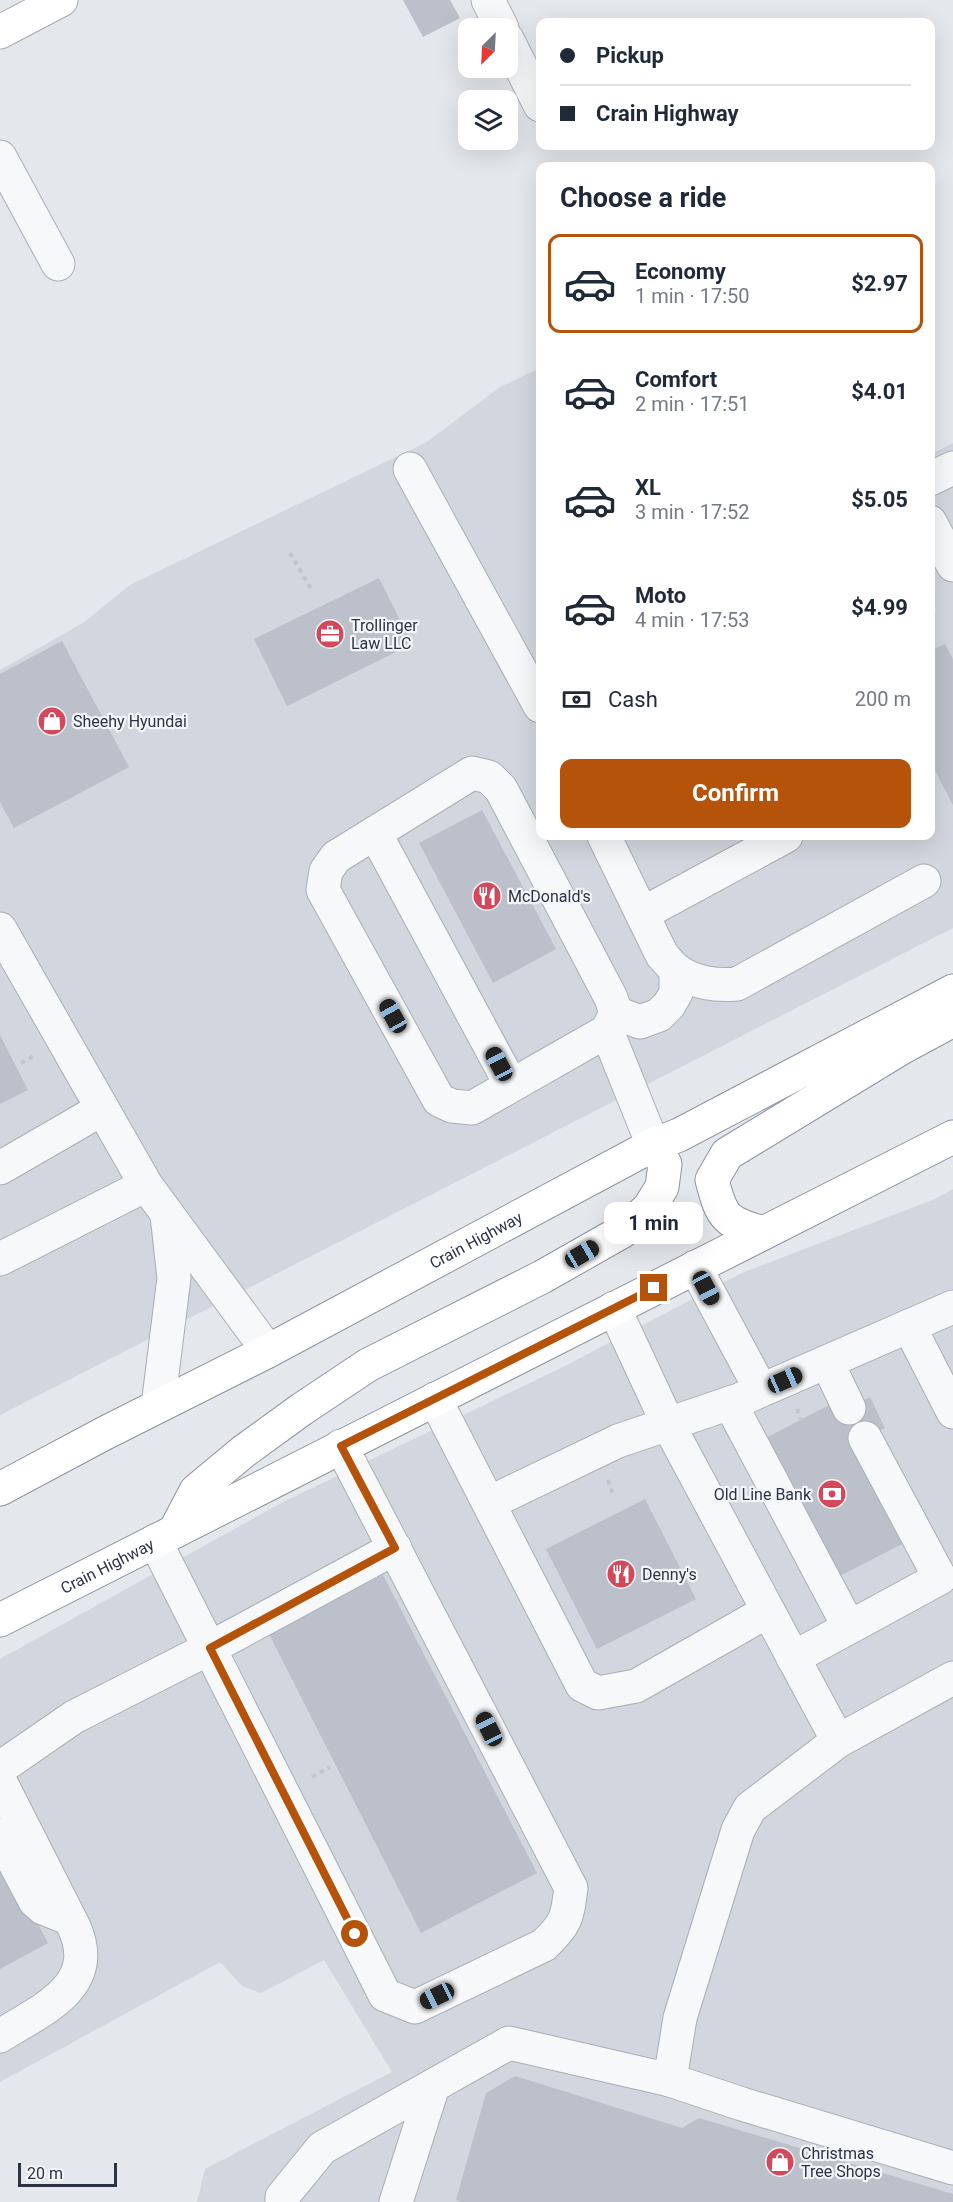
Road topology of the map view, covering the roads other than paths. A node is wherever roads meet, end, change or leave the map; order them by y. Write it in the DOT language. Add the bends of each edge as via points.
graph roads {
  1 [pos="61,0"];
  2 [pos="488,0"];
  3 [pos="497,18"];
  4 [pos="0,32"];
  5 [pos="518,61"];
  6 [pos="536,97"];
  7 [pos="0,157"];
  8 [pos="58,264"];
  9 [pos="953,468"];
  10 [pos="410,469"];
  11 [pos="935,477"];
  12 [pos="935,531"];
  13 [pos="953,565"];
  14 [pos="536,699"];
  15 [pos="375,833"];
  16 [pos="606,840"];
  17 [pos="779,840"];
  18 [pos="924,881"];
  19 [pos="642,914"];
  20 [pos="0,929"];
  21 [pos="676,970"];
  22 [pos="953,991"];
  23 [pos="953,1020"];
  24 [pos="611,1022"];
  25 [pos="511,1085"];
  26 [pos="102,1109"];
  27 [pos="653,1145"];
  28 [pos="945,1148"];
  29 [pos="0,1168"];
  30 [pos="146,1185"];
  31 [pos="167,1214"];
  32 [pos="763,1233"];
  33 [pos="0,1259"];
  34 [pos="695,1267"];
  35 [pos="953,1307"];
  36 [pos="614,1308"];
  37 [pos="909,1326"];
  38 [pos="268,1352"];
  39 [pos="827,1362"];
  40 [pos="761,1390"];
  41 [pos="435,1399"];
  42 [pos="730,1403"];
  43 [pos="158,1406"];
  44 [pos="849,1408"];
  45 [pos="953,1412"];
  46 [pos="668,1424"];
  47 [pos="865,1438"];
  48 [pos="341,1446"];
  49 [pos="0,1489"];
  50 [pos="489,1503"];
  51 [pos="165,1536"];
  52 [pos="395,1548"];
  53 [pos="768,1611"];
  54 [pos="0,1620"];
  55 [pos="849,1627"];
  56 [pos="210,1648"];
  57 [pos="793,1658"];
  58 [pos="953,1678"];
  59 [pos="838,1741"];
  60 [pos="0,1768"];
  61 [pos="0,1781"];
  62 [pos="0,1835"];
  63 [pos="69,1919"];
  64 [pos="0,2036"];
  65 [pos="670,2080"];
  66 [pos="434,2086"];
  67 [pos="953,2168"];
  68 [pos="282,2202"];
  69 [pos="396,2202"];
  1 -- 4 [label="main road"];
  2 -- 3 [label="street"];
  5 -- 6 [label="street"];
  7 -- 8 [label="street"];
  9 -- 11 [label="street"];
  10 -- 14 [label="street"];
  12 -- 13 [label="street"];
  15 -- 24 [label="street" via="472,773 489,777 501,789 611,998"];
  15 -- 25 [label="street"];
  15 -- 25 [label="street" via="336,857 326,871 323,890 439,1100 472,1108"];
  16 -- 19 [label="street"];
  17 -- 19 [label="street"];
  18 -- 21 [label="street" via="738,984 702,982"];
  19 -- 21 [label="street" via="663,955"];
  20 -- 26 [label="street"];
  21 -- 24 [label="street" via="676,993 659,1015 640,1022"];
  22 -- 27 [label="main road, Crain Highway"];
  23 -- 32 [label="main road" via="727,1154 712,1180 726,1218 735,1225"];
  24 -- 25 [label="street"];
  24 -- 27 [label="street"];
  26 -- 29 [label="street"];
  26 -- 30 [label="street"];
  27 -- 38 [label="main road, Crain Highway"];
  27 -- 51 [label="main road" via="665,1164 662,1187 649,1208 623,1231 368,1365 244,1451 196,1491"];
  28 -- 32 [label="main road, Crain Highway"];
  30 -- 31 [label="street"];
  30 -- 33 [label="street"];
  31 -- 38 [label="street"];
  31 -- 43 [label="street" via="174,1278"];
  32 -- 34 [label="main road, Crain Highway"];
  34 -- 36 [label="main road, Crain Highway"];
  34 -- 40 [label="street"];
  35 -- 37 [label="street"];
  36 -- 41 [label="main road, Crain Highway"];
  36 -- 46 [label="street"];
  37 -- 39 [label="street"];
  37 -- 45 [label="street"];
  38 -- 43 [label="main road, Crain Highway"];
  39 -- 40 [label="street"];
  39 -- 44 [label="street"];
  40 -- 42 [label="street"];
  41 -- 48 [label="main road, Crain Highway"];
  41 -- 50 [label="street"];
  42 -- 46 [label="street"];
  42 -- 55 [label="street"];
  43 -- 49 [label="main road, Crain Highway"];
  46 -- 50 [label="street" via="618,1441"];
  46 -- 53 [label="street"];
  47 -- 55 [label="street" via="940,1578"];
  48 -- 51 [label="main road, Crain Highway"];
  48 -- 52 [label="street"];
  50 -- 53 [label="street" via="582,1684 598,1693 636,1686"];
  51 -- 54 [label="main road, Crain Highway"];
  51 -- 56 [label="street"];
  52 -- 56 [label="street"];
  52 -- 56 [label="street" via="571,1888 567,1917 544,1945 415,2007 385,1995"];
  53 -- 57 [label="street"];
  55 -- 57 [label="street"];
  56 -- 60 [label="street" via="74,1718"];
  57 -- 59 [label="street"];
  58 -- 59 [label="street"];
  59 -- 65 [label="street" via="750,1808 738,1830 680,2018"];
  61 -- 63 [label="street"];
  62 -- 63 [label="street" via="36,1901"];
  63 -- 64 [label="street" via="80,1940 81,1952 73,1983 57,2001"];
  65 -- 66 [label="street" via="509,2043"];
  65 -- 67 [label="street"];
  66 -- 68 [label="street" via="322,2148"];
  66 -- 69 [label="street"];
}
